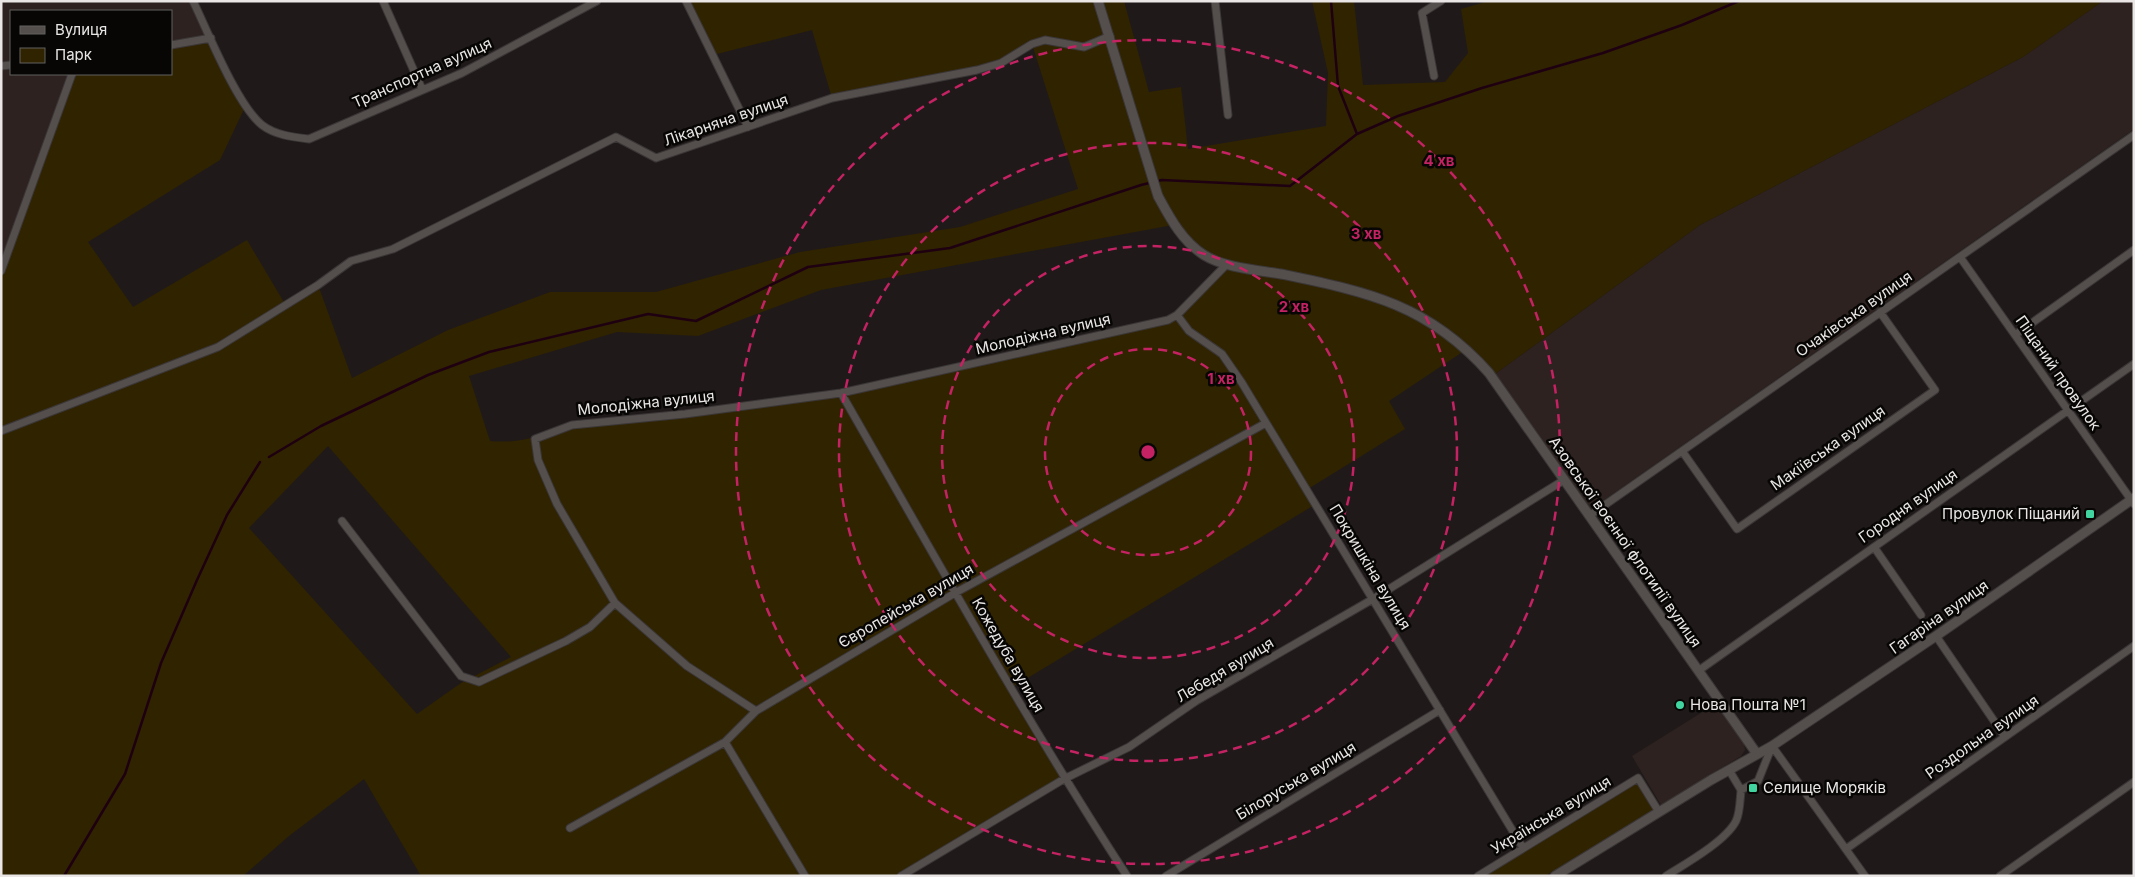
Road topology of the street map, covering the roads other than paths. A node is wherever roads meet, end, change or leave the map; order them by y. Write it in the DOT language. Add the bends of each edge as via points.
graph roads {
  1 [pos="193,1"];
  2 [pos="383,1"];
  3 [pos="597,1"];
  4 [pos="686,1"];
  5 [pos="1098,1"];
  6 [pos="1215,1"];
  7 [pos="1441,1"];
  8 [pos="1110,36"];
  9 [pos="211,38"];
  10 [pos="172,45"];
  11 [pos="72,75"];
  12 [pos="1434,76"];
  13 [pos="422,89"];
  14 [pos="1228,115"];
  15 [pos="748,127"];
  16 [pos="2134,135"];
  17 [pos="2134,250"];
  18 [pos="1960,257"];
  19 [pos="1227,264"];
  20 [pos="1,271"];
  21 [pos="1880,312"];
  22 [pos="1177,315"];
  23 [pos="2015,335"];
  24 [pos="2134,364"];
  25 [pos="841,393"];
  26 [pos="2068,410"];
  27 [pos="1266,423"];
  28 [pos="1,431"];
  29 [pos="1682,451"];
  30 [pos="1562,482"];
  31 [pos="2133,501"];
  32 [pos="1590,516"];
  33 [pos="342,521"];
  34 [pos="1874,547"];
  35 [pos="955,592"];
  36 [pos="1373,599"];
  37 [pos="615,603"];
  38 [pos="1921,615"];
  39 [pos="1936,636"];
  40 [pos="2134,646"];
  41 [pos="1698,670"];
  42 [pos="1440,710"];
  43 [pos="756,711"];
  44 [pos="2006,737"];
  45 [pos="725,742"];
  46 [pos="1772,746"];
  47 [pos="1757,754"];
  48 [pos="1729,770"];
  49 [pos="1064,779"];
  50 [pos="2134,782"];
  51 [pos="1741,790"];
  52 [pos="1659,812"];
  53 [pos="570,828"];
  54 [pos="1523,848"];
  55 [pos="1846,849"];
  56 [pos="805,876"];
  57 [pos="902,876"];
  58 [pos="1127,876"];
  59 [pos="1166,876"];
  60 [pos="1478,876"];
  61 [pos="1555,876"];
  62 [pos="1666,876"];
  63 [pos="1865,876"];
  64 [pos="2000,876"];
  1 -- 9 [label="street"];
  2 -- 13 [label="street"];
  3 -- 13 [label="street, Транспортна вулиця" via="462,73"];
  4 -- 15 [label="street"];
  5 -- 8 [label="street, Азовської воєнної флотилії вулиця"];
  6 -- 14 [label="street"];
  7 -- 12 [label="street" via="1422,13"];
  8 -- 15 [label="street, Лікарняна вулиця" via="1084,47 1046,40 977,70 832,98"];
  8 -- 19 [label="street, Азовської воєнної флотилії вулиця" via="1158,196 1173,225 1189,244 1206,256"];
  9 -- 10 [label="street"];
  9 -- 13 [label="street, Транспортна вулиця" via="245,107 262,125 286,137 309,139"];
  11 -- 20 [label="street"];
  15 -- 28 [label="street, Лікарняна вулиця" via="656,158 616,137 393,249 351,260 318,285 218,348"];
  16 -- 18 [label="street, Очаківська вулиця"];
  17 -- 23 [label="street"];
  18 -- 21 [label="street, Очаківська вулиця"];
  18 -- 23 [label="street, Піщаний провулок"];
  19 -- 22 [label="street, Молодіжна вулиця"];
  19 -- 30 [label="street, Азовської воєнної флотилії вулиця" via="1340,286 1398,306 1439,326 1489,373"];
  21 -- 29 [label="street, Очаківська вулиця"];
  21 -- 29 [label="street, Макіївська вулиця" via="1935,390 1736,529"];
  22 -- 25 [label="street, Молодіжна вулиця" via="1168,320"];
  22 -- 27 [label="street, Покришкіна вулиця" via="1189,331 1222,354"];
  23 -- 26 [label="street, Піщаний провулок"];
  24 -- 26 [label="street, Городня вулиця"];
  25 -- 35 [label="street, Кожедуба вулиця"];
  25 -- 37 [label="street, Молодіжна вулиця" via="572,425 536,439 538,460 557,504"];
  26 -- 31 [label="street, Піщаний провулок"];
  26 -- 34 [label="street, Городня вулиця"];
  27 -- 35 [label="street, Європейська вулиця"];
  27 -- 36 [label="street, Покришкіна вулиця"];
  29 -- 32 [label="street, Очаківська вулиця"];
  30 -- 32 [label="street, Азовської воєнної флотилії вулиця"];
  30 -- 36 [label="street, Лебедя вулиця"];
  31 -- 39 [label="street, Гагаріна вулиця"];
  32 -- 41 [label="street, Азовської воєнної флотилії вулиця"];
  33 -- 37 [label="street" via="461,676 479,682 566,641 590,627"];
  34 -- 38 [label="street"];
  34 -- 41 [label="street, Городня вулиця"];
  35 -- 43 [label="street, Європейська вулиця"];
  35 -- 49 [label="street, Кожедуба вулиця"];
  36 -- 42 [label="street, Покришкіна вулиця"];
  36 -- 49 [label="street, Лебедя вулиця" via="1196,701 1129,747"];
  37 -- 43 [label="street" via="687,666"];
  39 -- 44 [label="street"];
  39 -- 46 [label="street, Гагаріна вулиця"];
  40 -- 44 [label="street, Роздольна вулиця"];
  41 -- 47 [label="street, Азовської воєнної флотилії вулиця"];
  42 -- 54 [label="street, Покришкіна вулиця"];
  42 -- 59 [label="street, Білоруська вулиця"];
  43 -- 45 [label="street, Європейська вулиця"];
  44 -- 55 [label="street, Роздольна вулиця"];
  45 -- 53 [label="street, Європейська вулиця"];
  45 -- 56 [label="street"];
  46 -- 47 [label="street, Гагаріна вулиця"];
  46 -- 51 [label="street" via="1758,781"];
  46 -- 55 [label="street"];
  47 -- 48 [label="street, Гагаріна вулиця"];
  48 -- 51 [label="street"];
  48 -- 52 [label="street, Гагаріна вулиця"];
  49 -- 57 [label="street, Лебедя вулиця"];
  49 -- 58 [label="street, Кожедуба вулиця"];
  50 -- 64 [label="street"];
  51 -- 62 [label="street" via="1738,817 1734,824 1698,856"];
  52 -- 54 [label="street, Українська вулиця" via="1638,778"];
  52 -- 61 [label="street, Гагаріна вулиця"];
  54 -- 60 [label="street, Українська вулиця"];
  55 -- 63 [label="street"];
}
